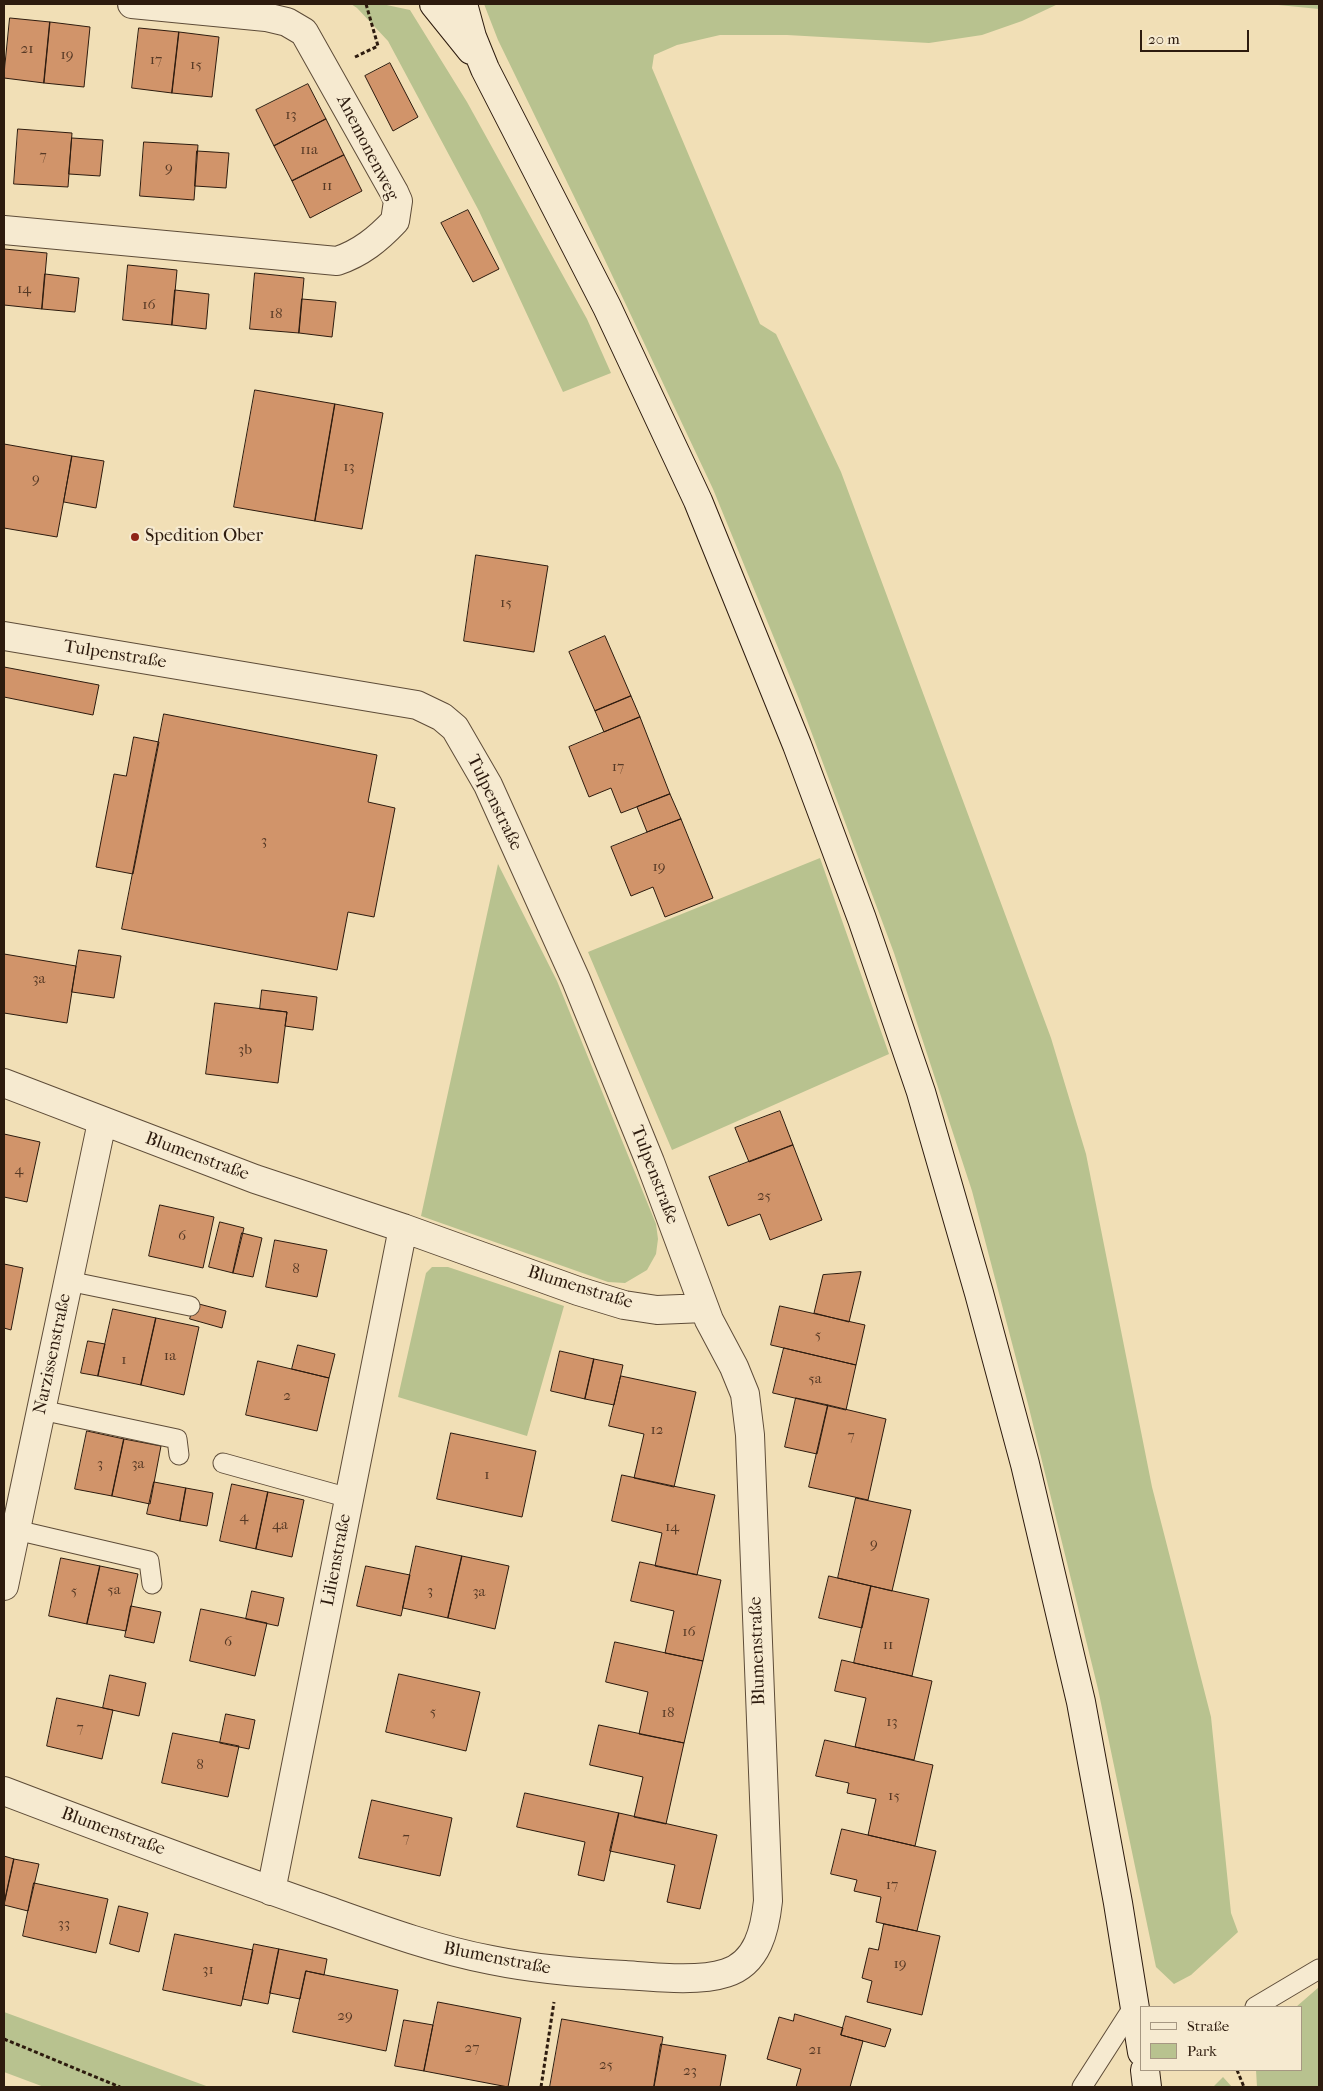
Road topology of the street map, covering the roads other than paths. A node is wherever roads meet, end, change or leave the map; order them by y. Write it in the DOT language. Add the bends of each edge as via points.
graph roads {
  1 [pos="132,4"];
  2 [pos="434,4"];
  3 [pos="463,4"];
  4 [pos="485,70"];
  5 [pos="4,230"];
  6 [pos="4,636"];
  7 [pos="4,1083"];
  8 [pos="102,1122"];
  9 [pos="403,1228"];
  10 [pos="68,1281"];
  11 [pos="190,1306"];
  12 [pos="704,1308"];
  13 [pos="41,1410"];
  14 [pos="179,1455"];
  15 [pos="223,1463"];
  16 [pos="349,1498"];
  17 [pos="16,1530"];
  18 [pos="152,1584"];
  19 [pos="4,1586"];
  20 [pos="4,1791"];
  21 [pos="271,1891"];
  22 [pos="1319,1969"];
  23 [pos="1134,2006"];
  24 [pos="1257,2006"];
  25 [pos="1140,2040"];
  26 [pos="1145,2071"];
  27 [pos="1082,2087"];
  28 [pos="1147,2087"];
  1 -- 5 [label="street, Anemonenweg" via="266,17 287,22 304,32 398,201 395,221 371,244 337,261"];
  2 -- 4 [label="street"];
  3 -- 4 [label="street"];
  4 -- 23 [label="street" via="607,307 698,501 797,745 921,1092 1025,1464 1080,1702"];
  6 -- 12 [label="street, Tulpenstraße" via="417,705 455,728 488,785 576,980 650,1162"];
  7 -- 8 [label="street, Blumenstraße"];
  8 -- 9 [label="street, Blumenstraße"];
  8 -- 10 [label="street, Narzissenstraße"];
  9 -- 12 [label="street, Blumenstraße" via="624,1305 657,1310"];
  9 -- 16 [label="street, Lilienstraße"];
  10 -- 11 [label="lane"];
  10 -- 13 [label="street, Narzissenstraße"];
  12 -- 21 [label="street, Blumenstraße" via="745,1394 750,1435 768,1901 766,1924 748,1959 726,1973 670,1978 558,1972 433,1947"];
  13 -- 14 [label="lane" via="177,1439"];
  13 -- 17 [label="street, Narzissenstraße"];
  15 -- 16 [label="lane"];
  16 -- 21 [label="street, Lilienstraße"];
  17 -- 18 [label="lane" via="149,1561"];
  17 -- 19 [label="street, Narzissenstraße"];
  20 -- 21 [label="street, Blumenstraße"];
  22 -- 24 [label="lane"];
  23 -- 25 [label="street"];
  23 -- 27 [label="lane"];
  26 -- 28 [label="street"];
}
